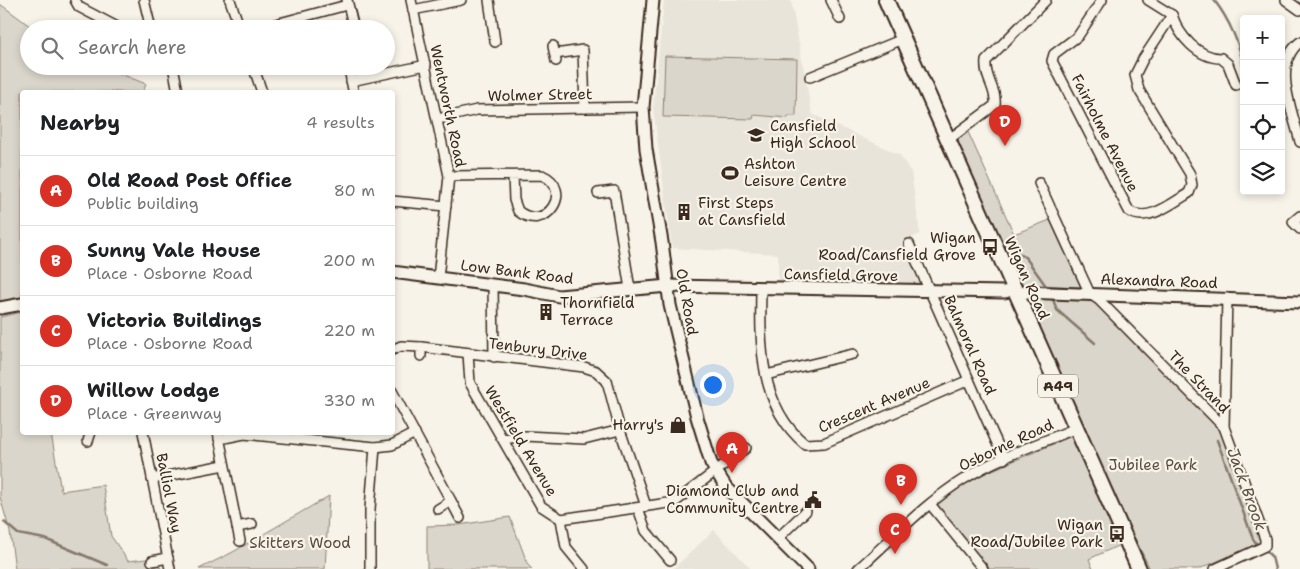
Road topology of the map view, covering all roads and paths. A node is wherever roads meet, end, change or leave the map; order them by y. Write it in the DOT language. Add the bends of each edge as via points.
graph roads {
  1 [pos="75,0"];
  2 [pos="144,0"];
  3 [pos="230,0"];
  4 [pos="411,0"];
  5 [pos="461,0"];
  6 [pos="489,0"];
  7 [pos="653,0"];
  8 [pos="831,0"];
  9 [pos="886,0"];
  10 [pos="1046,0"];
  11 [pos="1102,0"];
  12 [pos="1148,0"];
  13 [pos="1286,0"];
  14 [pos="347,2"];
  15 [pos="413,10"];
  16 [pos="1300,10"];
  17 [pos="1172,15"];
  18 [pos="105,20"];
  19 [pos="147,20"];
  20 [pos="237,20"];
  21 [pos="287,20"];
  22 [pos="352,20"];
  23 [pos="840,20"];
  24 [pos="903,39"];
  25 [pos="496,42"];
  26 [pos="1300,42"];
  27 [pos="554,53"];
  28 [pos="426,65"];
  29 [pos="395,72"];
  30 [pos="175,75"];
  31 [pos="256,75"];
  32 [pos="382,75"];
  33 [pos="810,77"];
  34 [pos="1231,81"];
  35 [pos="351,82"];
  36 [pos="178,90"];
  37 [pos="261,90"];
  38 [pos="644,107"];
  39 [pos="585,108"];
  40 [pos="438,119"];
  41 [pos="948,140"];
  42 [pos="1300,142"];
  43 [pos="449,176"];
  44 [pos="513,176"];
  45 [pos="1039,184"];
  46 [pos="598,193"];
  47 [pos="395,201"];
  48 [pos="446,206"];
  49 [pos="1300,216"];
  50 [pos="1300,229"];
  51 [pos="909,244"];
  52 [pos="395,272"];
  53 [pos="438,278"];
  54 [pos="493,285"];
  55 [pos="668,286"];
  56 [pos="630,289"];
  57 [pos="761,289"];
  58 [pos="931,291"];
  59 [pos="1015,292"];
  60 [pos="1090,294"];
  61 [pos="1227,298"];
  62 [pos="1300,302"];
  63 [pos="20,304"];
  64 [pos="0,308"];
  65 [pos="395,349"];
  66 [pos="468,353"];
  67 [pos="853,354"];
  68 [pos="494,357"];
  69 [pos="766,375"];
  70 [pos="969,380"];
  71 [pos="395,396"];
  72 [pos="1224,427"];
  73 [pos="1076,428"];
  74 [pos="620,430"];
  75 [pos="416,433"];
  76 [pos="144,435"];
  77 [pos="232,435"];
  78 [pos="254,435"];
  79 [pos="219,436"];
  80 [pos="503,439"];
  81 [pos="375,447"];
  82 [pos="746,448"];
  83 [pos="1004,458"];
  84 [pos="224,465"];
  85 [pos="716,472"];
  86 [pos="152,479"];
  87 [pos="451,501"];
  88 [pos="930,504"];
  89 [pos="642,507"];
  90 [pos="438,509"];
  91 [pos="806,511"];
  92 [pos="460,518"];
  93 [pos="561,519"];
  94 [pos="252,524"];
  95 [pos="237,527"];
  96 [pos="777,539"];
  97 [pos="240,541"];
  98 [pos="168,558"];
  99 [pos="670,560"];
  100 [pos="152,561"];
  101 [pos="1218,568"];
  102 [pos="170,569"];
  103 [pos="370,569"];
  104 [pos="584,569"];
  105 [pos="808,569"];
  106 [pos="858,569"];
  107 [pos="982,569"];
  108 [pos="1138,569"];
  1 -- 18 [label="street" via="79,6"];
  2 -- 19 [label="street"];
  3 -- 20 [label="street"];
  4 -- 15 [label="street, Wentworth Road"];
  5 -- 15 [label="street"];
  6 -- 25 [label="street"];
  7 -- 38 [label="street, Old Road"];
  8 -- 23 [label="street"];
  9 -- 24 [label="main road, Wigan Road / A49"];
  10 -- 41 [label="street" via="986,61 985,71 996,96 995,105"];
  11 -- 17 [label="street, Fairholme Avenue" via="1078,36 1054,54 1052,61 1133,214 1157,211 1190,193 1192,185 1190,174 1139,90 1135,75"];
  12 -- 17 [label="street"];
  13 -- 16 [label="street"];
  14 -- 21 [label="street"];
  14 -- 22 [label="street"];
  15 -- 28 [label="street, Wentworth Road"];
  17 -- 34 [label="street" via="1177,30 1190,43 1209,58 1221,58 1228,64"];
  24 -- 33 [label="street"];
  24 -- 41 [label="main road, Wigan Road / A49"];
  26 -- 42 [label="street" via="1288,56 1284,71"];
  27 -- 39 [label="street" via="583,50"];
  28 -- 29 [label="street"];
  28 -- 40 [label="street, Wentworth Road"];
  30 -- 36 [label="street"];
  31 -- 37 [label="street"];
  32 -- 35 [label="street"];
  38 -- 39 [label="street, Wolmer Street"];
  38 -- 55 [label="street, Old Road" via="646,149"];
  39 -- 40 [label="street, Wolmer Street" via="477,110"];
  40 -- 43 [label="street, Wentworth Road"];
  41 -- 59 [label="main road, Wigan Road / A49"];
  43 -- 44 [label="street"];
  43 -- 48 [label="street, Wentworth Road"];
  44 -- 44 [label="street" via="542,175 553,183 556,202 550,212 528,217 518,211"];
  45 -- 60 [label="street"];
  46 -- 56 [label="street" via="614,191"];
  47 -- 48 [label="street"];
  48 -- 53 [label="street, Wentworth Road"];
  49 -- 50 [label="street" via="1294,222"];
  51 -- 58 [label="street, Balmoral Road"];
  52 -- 53 [label="street, Low Bank Road"];
  53 -- 54 [label="street, Low Bank Road"];
  54 -- 56 [label="street, Low Bank Road" via="559,296"];
  54 -- 68 [label="street"];
  55 -- 56 [label="street, Low Bank Road"];
  55 -- 57 [label="street, Cansfield Grove"];
  55 -- 85 [label="street, Old Road" via="672,318 697,417"];
  57 -- 58 [label="street, Cansfield Grove"];
  57 -- 69 [label="street, Crescent Avenue" via="760,349"];
  58 -- 59 [label="street, Cansfield Grove"];
  58 -- 70 [label="street, Balmoral Road"];
  59 -- 60 [label="street, Alexandra Road"];
  59 -- 73 [label="main road, Wigan Road / A49"];
  60 -- 61 [label="street, Alexandra Road"];
  60 -- 72 [label="street, The Strand"];
  61 -- 62 [label="street, Alexandra Road"];
  61 -- 72 [label="street"];
  63 -- 64 [label="street"];
  65 -- 66 [label="street, Tenbury Drive" via="401,346 421,351"];
  66 -- 68 [label="street, Tenbury Drive"];
  66 -- 80 [label="street, Westfield Avenue" via="470,383"];
  67 -- 69 [label="street"];
  68 -- 74 [label="street, Tenbury Drive" via="596,371 607,381"];
  69 -- 70 [label="street, Crescent Avenue" via="776,408 790,432 805,444 824,443"];
  70 -- 83 [label="street, Balmoral Road"];
  71 -- 75 [label="street"];
  72 -- 101 [label="street, The Strand" via="1265,546"];
  73 -- 83 [label="street, Osborne Road"];
  73 -- 108 [label="main road, Wigan Road / A49"];
  74 -- 80 [label="street" via="584,439 525,436"];
  74 -- 89 [label="street, Tenbury Drive"];
  75 -- 81 [label="street" via="392,445"];
  75 -- 87 [label="street"];
  76 -- 86 [label="street, Balliol Way"];
  77 -- 79 [label="street"];
  78 -- 81 [label="street"];
  79 -- 84 [label="street"];
  80 -- 93 [label="street, Westfield Avenue" via="541,506"];
  81 -- 103 [label="street"];
  82 -- 85 [label="street"];
  83 -- 88 [label="street, Osborne Road" via="963,479"];
  84 -- 86 [label="street"];
  84 -- 95 [label="street"];
  85 -- 89 [label="street" via="675,502"];
  85 -- 96 [label="street, Old Road" via="734,496"];
  86 -- 98 [label="street, Balliol Way"];
  87 -- 90 [label="street"];
  87 -- 92 [label="street"];
  88 -- 106 [label="street, Osborne Road"];
  88 -- 107 [label="street"];
  89 -- 93 [label="street"];
  89 -- 99 [label="street, Tenbury Drive" via="646,531"];
  91 -- 96 [label="street"];
  93 -- 104 [label="street" via="566,547"];
  94 -- 95 [label="street"];
  95 -- 97 [label="street"];
  96 -- 105 [label="street, Old Road"];
  98 -- 100 [label="street"];
  98 -- 102 [label="street, Balliol Way"];
}
